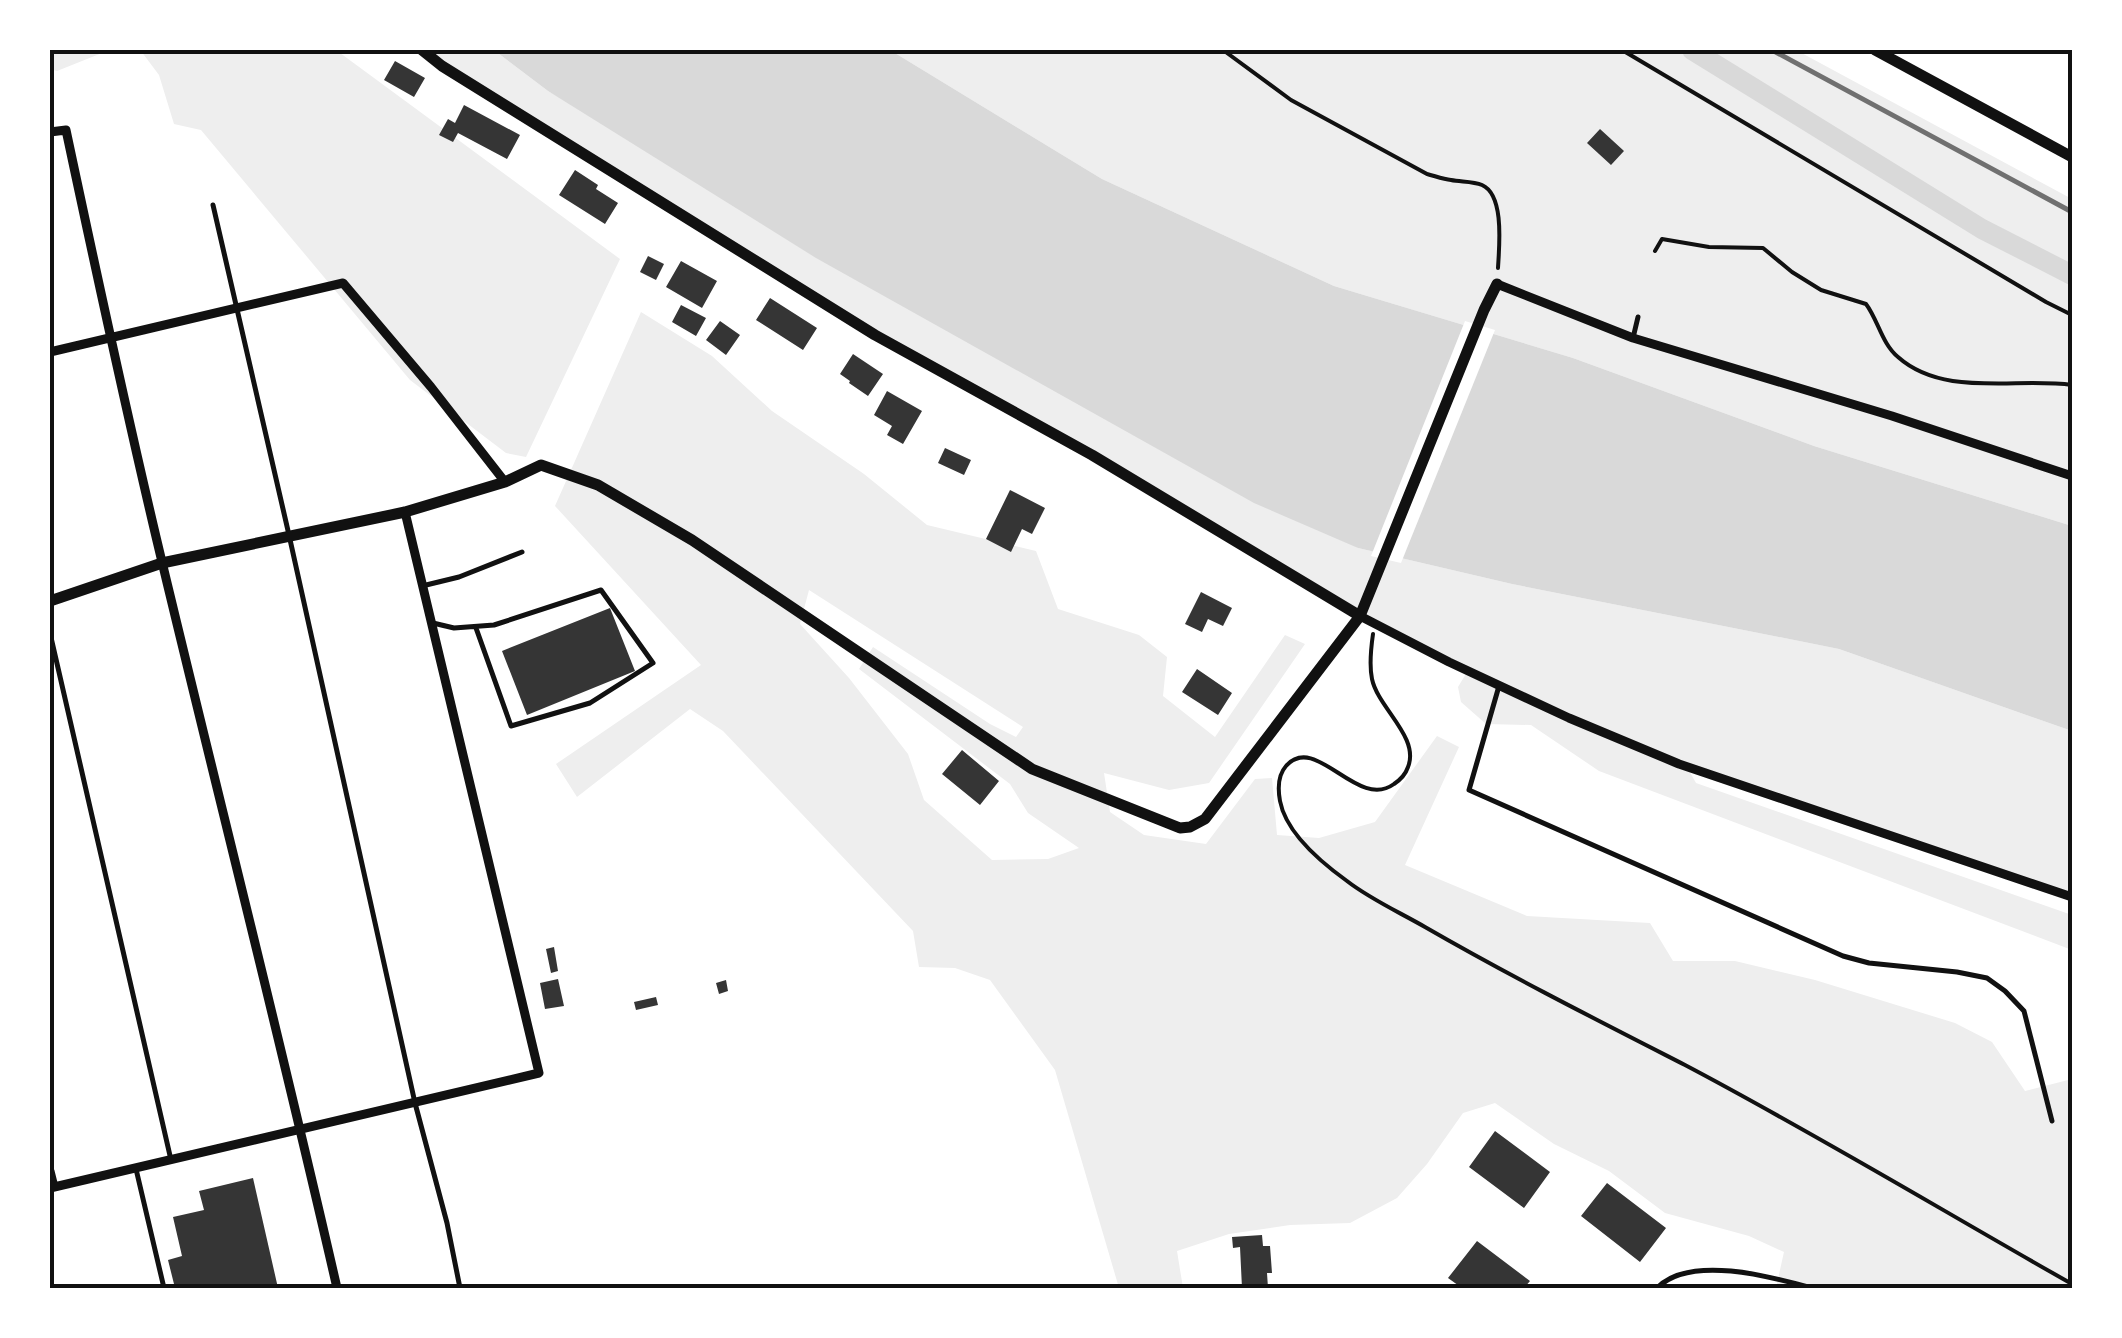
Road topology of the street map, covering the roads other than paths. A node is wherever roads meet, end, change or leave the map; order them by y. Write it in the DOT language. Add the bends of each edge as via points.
graph roads {
  1 [pos="422,50"];
  2 [pos="1875,50"];
  3 [pos="50,132"];
  4 [pos="2072,156"];
  5 [pos="213,205"];
  6 [pos="1497,284"];
  7 [pos="238,309"];
  8 [pos="1638,317"];
  9 [pos="110,338"];
  10 [pos="1633,338"];
  11 [pos="50,352"];
  12 [pos="2072,476"];
  13 [pos="505,482"];
  14 [pos="405,512"];
  15 [pos="289,535"];
  16 [pos="522,552"];
  17 [pos="162,563"];
  18 [pos="422,586"];
  19 [pos="50,601"];
  20 [pos="1360,616"];
  21 [pos="430,621"];
  22 [pos="476,628"];
  23 [pos="50,633"];
  24 [pos="1499,686"];
  25 [pos="2072,897"];
  26 [pos="415,1102"];
  27 [pos="2052,1121"];
  28 [pos="301,1130"];
  29 [pos="171,1160"];
  30 [pos="136,1168"];
  31 [pos="50,1171"];
  32 [pos="52,1188"];
  33 [pos="164,1288"];
  34 [pos="337,1288"];
  35 [pos="460,1288"];
  36 [pos="1657,1288"];
  37 [pos="1812,1288"];
  1 -- 20 [label="street" via="876,334"];
  2 -- 4 [label="street"];
  3 -- 9 [label="street" via="66,130"];
  5 -- 7 [label="lane"];
  6 -- 10 [label="street"];
  6 -- 20 [label="street"];
  7 -- 9 [label="street"];
  7 -- 13 [label="street" via="343,282"];
  7 -- 15 [label="lane"];
  8 -- 10 [label="lane"];
  9 -- 11 [label="street"];
  9 -- 17 [label="street"];
  10 -- 12 [label="street"];
  13 -- 14 [label="street"];
  13 -- 20 [label="street" via="541,465 598,485 692,540 1032,768 1180,828 1204,819"];
  14 -- 15 [label="street"];
  14 -- 18 [label="street"];
  15 -- 17 [label="street"];
  15 -- 26 [label="lane"];
  16 -- 18 [label="lane"];
  17 -- 19 [label="street"];
  17 -- 28 [label="street"];
  18 -- 21 [label="street"];
  20 -- 24 [label="street"];
  21 -- 22 [label="lane"];
  21 -- 26 [label="street" via="539,1073"];
  22 -- 22 [label="lane" via="601,590 653,663 590,702 511,726"];
  23 -- 29 [label="lane"];
  24 -- 25 [label="street" via="1680,764"];
  24 -- 27 [label="lane" via="1470,790 1843,956 1986,978 2024,1011"];
  26 -- 28 [label="street"];
  26 -- 35 [label="lane"];
  28 -- 29 [label="street"];
  28 -- 34 [label="street"];
  29 -- 30 [label="street"];
  30 -- 32 [label="street"];
  30 -- 33 [label="lane"];
  31 -- 32 [label="street"];
  36 -- 37 [label="lane" via="1708,1270"];
}
